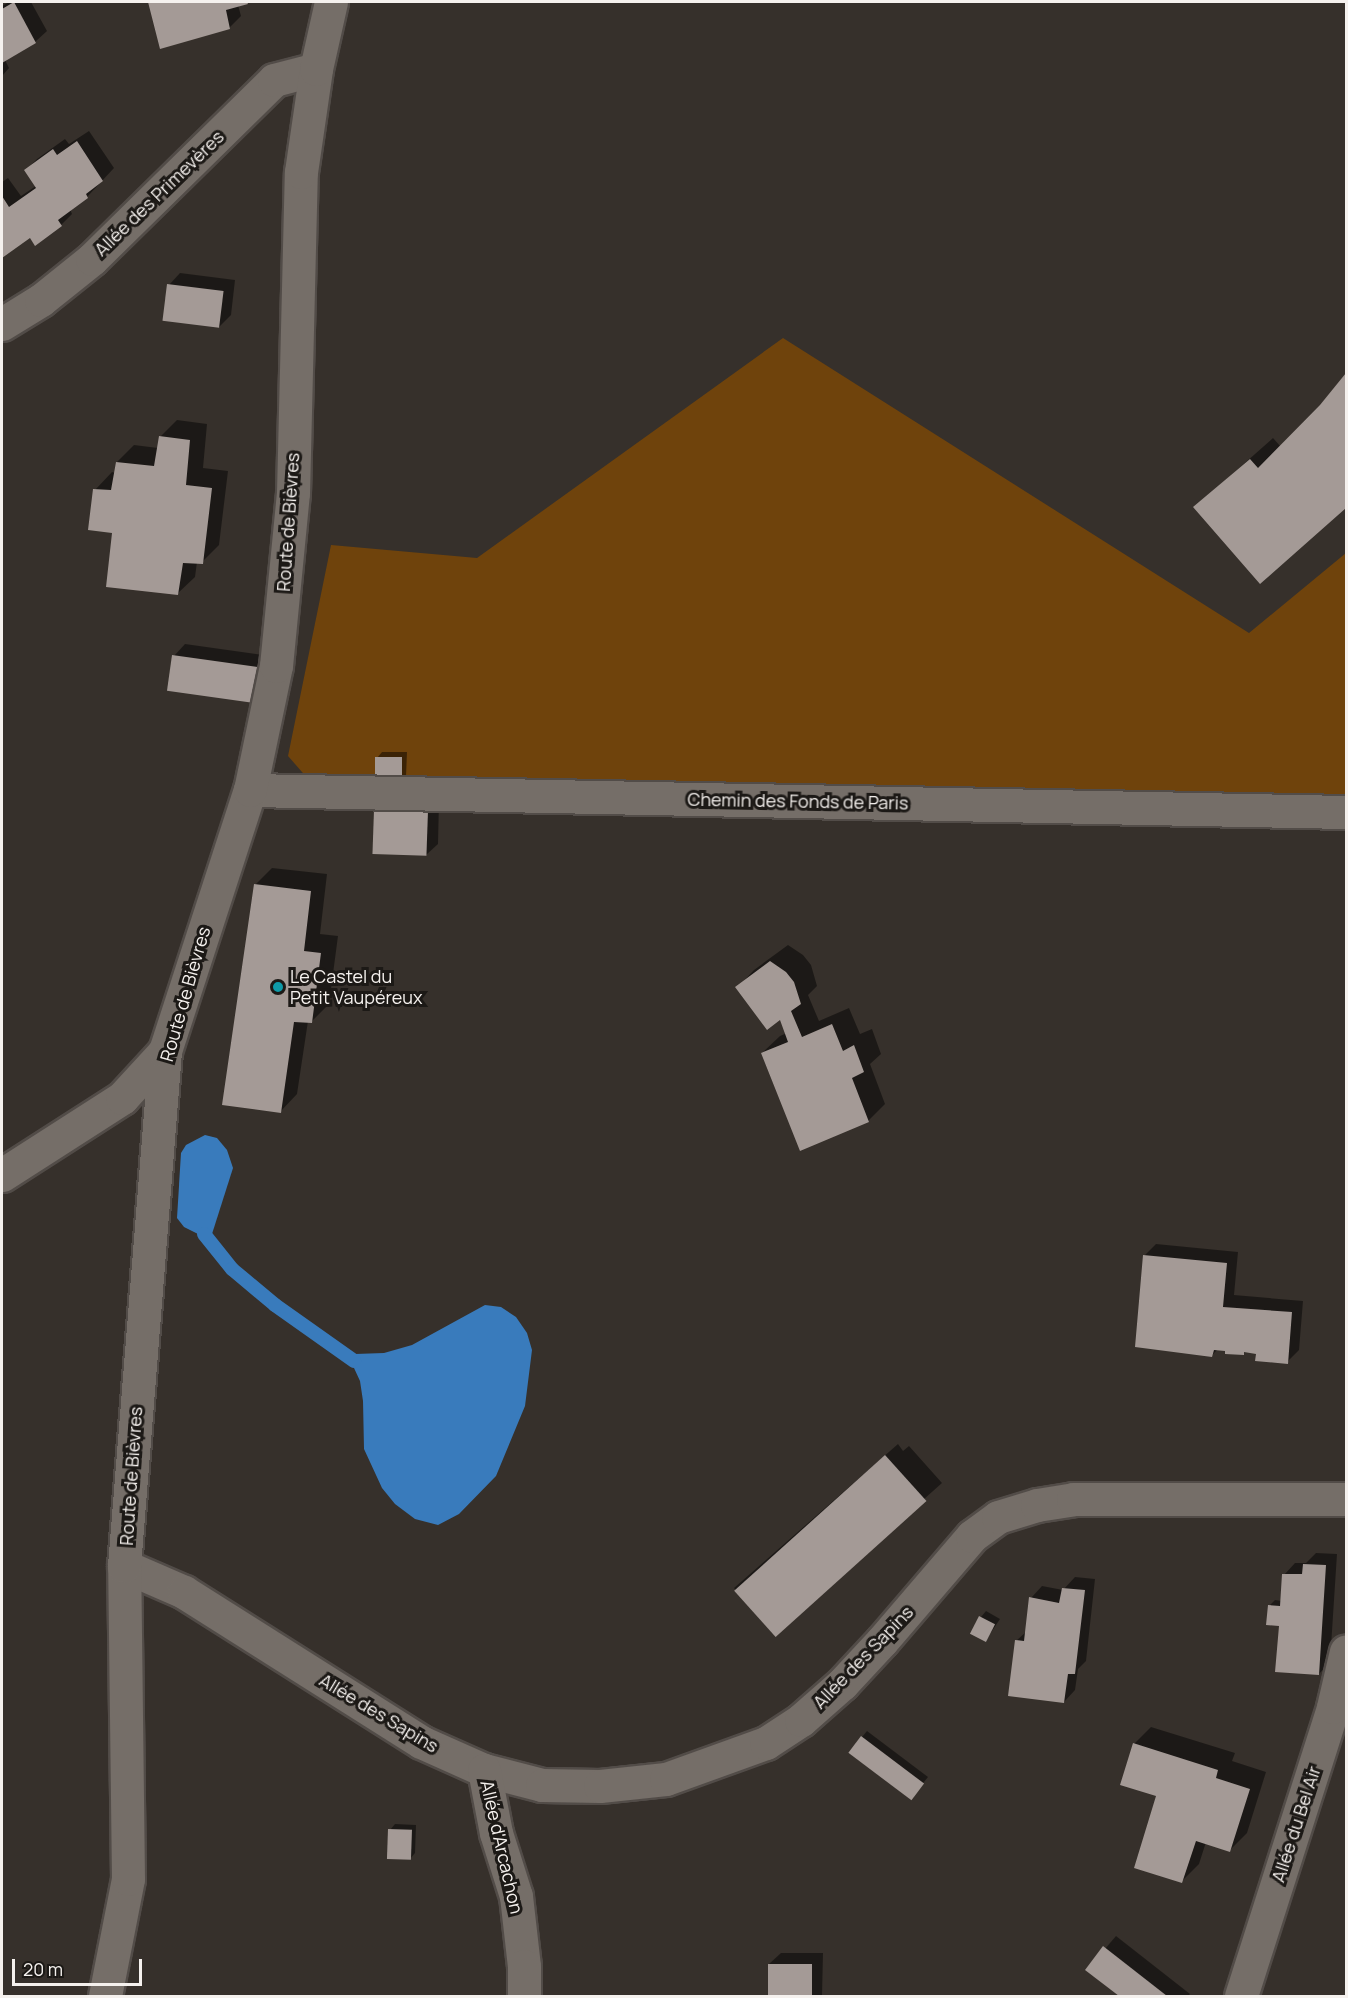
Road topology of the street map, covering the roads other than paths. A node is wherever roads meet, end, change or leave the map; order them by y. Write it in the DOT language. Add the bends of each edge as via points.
graph roads {
  1 [pos="331,2"];
  2 [pos="316,69"];
  3 [pos="2,324"];
  4 [pos="250,790"];
  5 [pos="1347,812"];
  6 [pos="165,1051"];
  7 [pos="2,1175"];
  8 [pos="1347,1499"];
  9 [pos="124,1566"];
  10 [pos="1347,1651"];
  11 [pos="484,1770"];
  12 [pos="105,1996"];
  13 [pos="524,1996"];
  14 [pos="1241,1996"];
  1 -- 2 [label="street, Route de Bièvres"];
  2 -- 3 [label="street, Allée des Primevères" via="274,80 92,259 41,300"];
  2 -- 4 [label="street, Route de Bièvres" via="301,172 293,493 276,666"];
  4 -- 5 [label="street, Chemin des Fonds de Paris"];
  4 -- 6 [label="street, Route de Bièvres"];
  6 -- 7 [label="street" via="122,1098"];
  6 -- 9 [label="street, Route de Bièvres"];
  8 -- 11 [label="street, Allée des Sapins" via="1073,1499 998,1517 972,1536 842,1684 801,1720 766,1743 666,1779 600,1786 542,1785"];
  9 -- 11 [label="street, Allée des Sapins" via="184,1592 421,1742"];
  9 -- 12 [label="street, Route de Bièvres" via="128,1879"];
  10 -- 14 [label="street, Allée du Bel Air" via="1333,1707"];
  11 -- 13 [label="street, Allée d'Arcachon" via="496,1833 516,1896"];
}
